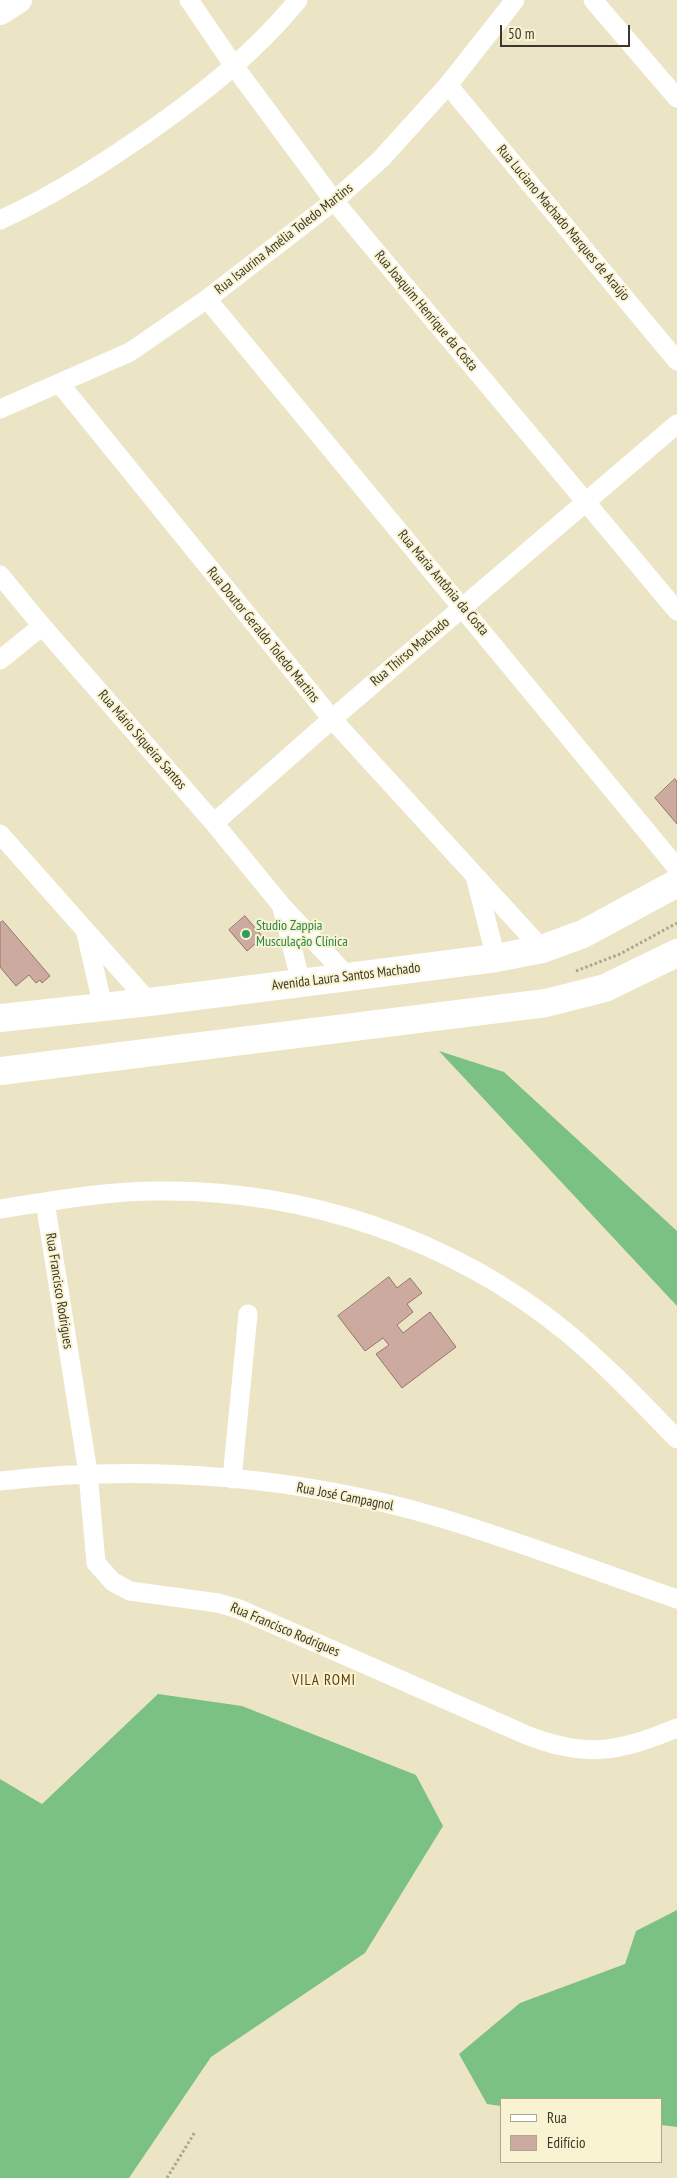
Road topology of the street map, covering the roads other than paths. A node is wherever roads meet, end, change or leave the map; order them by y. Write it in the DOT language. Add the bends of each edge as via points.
graph roads {
  1 [pos="19,0"];
  2 [pos="189,0"];
  3 [pos="298,0"];
  4 [pos="514,0"];
  5 [pos="593,0"];
  6 [pos="0,12"];
  7 [pos="234,66"];
  8 [pos="448,85"];
  9 [pos="677,98"];
  10 [pos="334,202"];
  11 [pos="0,220"];
  12 [pos="208,300"];
  13 [pos="677,360"];
  14 [pos="60,384"];
  15 [pos="0,410"];
  16 [pos="677,424"];
  17 [pos="586,503"];
  18 [pos="0,574"];
  19 [pos="463,607"];
  20 [pos="677,611"];
  21 [pos="42,626"];
  22 [pos="0,660"];
  23 [pos="332,719"];
  24 [pos="214,823"];
  25 [pos="0,834"];
  26 [pos="677,868"];
  27 [pos="476,879"];
  28 [pos="677,883"];
  29 [pos="282,906"];
  30 [pos="85,929"];
  31 [pos="542,949"];
  32 [pos="677,953"];
  33 [pos="496,958"];
  34 [pos="348,977"];
  35 [pos="301,983"];
  36 [pos="149,1002"];
  37 [pos="103,1007"];
  38 [pos="0,1018"];
  39 [pos="0,1071"];
  40 [pos="44,1202"];
  41 [pos="0,1208"];
  42 [pos="248,1314"];
  43 [pos="677,1439"];
  44 [pos="88,1473"];
  45 [pos="232,1479"];
  46 [pos="0,1481"];
  47 [pos="677,1599"];
  48 [pos="677,1728"];
  1 -- 6 [label="main road"];
  2 -- 7 [label="street, Rua Joaquim Henrique da Costa"];
  3 -- 7 [label="street" via="278,25"];
  4 -- 8 [label="street, Rua Isaurina Amélia Toledo Martins"];
  5 -- 9 [label="street"];
  7 -- 10 [label="street, Rua Joaquim Henrique da Costa"];
  7 -- 11 [label="street" via="177,113 103,164 29,208"];
  8 -- 10 [label="street, Rua Isaurina Amélia Toledo Martins" via="381,159"];
  8 -- 13 [label="street, Rua Luciano Machado Marques de Araújo"];
  10 -- 12 [label="street, Rua Isaurina Amélia Toledo Martins"];
  10 -- 17 [label="street, Rua Joaquim Henrique da Costa"];
  12 -- 14 [label="street, Rua Isaurina Amélia Toledo Martins" via="130,352"];
  12 -- 19 [label="street, Rua Maria Antônia da Costa"];
  14 -- 15 [label="street, Rua Isaurina Amélia Toledo Martins"];
  14 -- 23 [label="street, Rua Doutor Geraldo Toledo Martins"];
  16 -- 17 [label="street, Rua Thirso Machado"];
  17 -- 19 [label="street, Rua Thirso Machado"];
  17 -- 20 [label="street, Rua Joaquim Henrique da Costa"];
  18 -- 21 [label="street, Rua Mário Siqueira Santos"];
  19 -- 23 [label="street, Rua Thirso Machado"];
  19 -- 26 [label="street, Rua Maria Antônia da Costa"];
  21 -- 22 [label="street"];
  21 -- 24 [label="street, Rua Mário Siqueira Santos"];
  23 -- 24 [label="street, Rua Thirso Machado"];
  23 -- 27 [label="street, Rua Doutor Geraldo Toledo Martins"];
  24 -- 29 [label="street, Rua Mário Siqueira Santos"];
  25 -- 30 [label="street"];
  27 -- 31 [label="street, Rua Doutor Geraldo Toledo Martins"];
  27 -- 33 [label="street, Rua Doutor Geraldo Toledo Martins"];
  28 -- 31 [label="main road, Avenida Laura Santos Machado" via="582,934"];
  29 -- 34 [label="street, Rua Mário Siqueira Santos"];
  29 -- 35 [label="street, Rua Mário Siqueira Santos"];
  30 -- 36 [label="street"];
  30 -- 37 [label="street"];
  31 -- 33 [label="main road, Avenida Laura Santos Machado"];
  32 -- 39 [label="main road" via="605,988 546,1003"];
  33 -- 34 [label="main road, Avenida Laura Santos Machado"];
  34 -- 35 [label="main road, Avenida Laura Santos Machado"];
  35 -- 36 [label="main road, Avenida Laura Santos Machado"];
  36 -- 37 [label="main road, Avenida Laura Santos Machado"];
  37 -- 38 [label="main road, Avenida Laura Santos Machado"];
  40 -- 41 [label="street"];
  40 -- 43 [label="street" via="118,1192 191,1191 238,1195 318,1209 394,1233 467,1266 534,1307 593,1354"];
  40 -- 44 [label="street, Rua Francisco Rodrigues"];
  42 -- 45 [label="street"];
  44 -- 45 [label="street, Rua José Campagnol"];
  44 -- 46 [label="street, Rua José Campagnol"];
  44 -- 48 [label="street, Rua Francisco Rodrigues" via="96,1563 106,1577 130,1591 239,1609 524,1734 559,1746 616,1749 639,1744"];
  45 -- 47 [label="street, Rua José Campagnol" via="350,1497 441,1518"];
}
